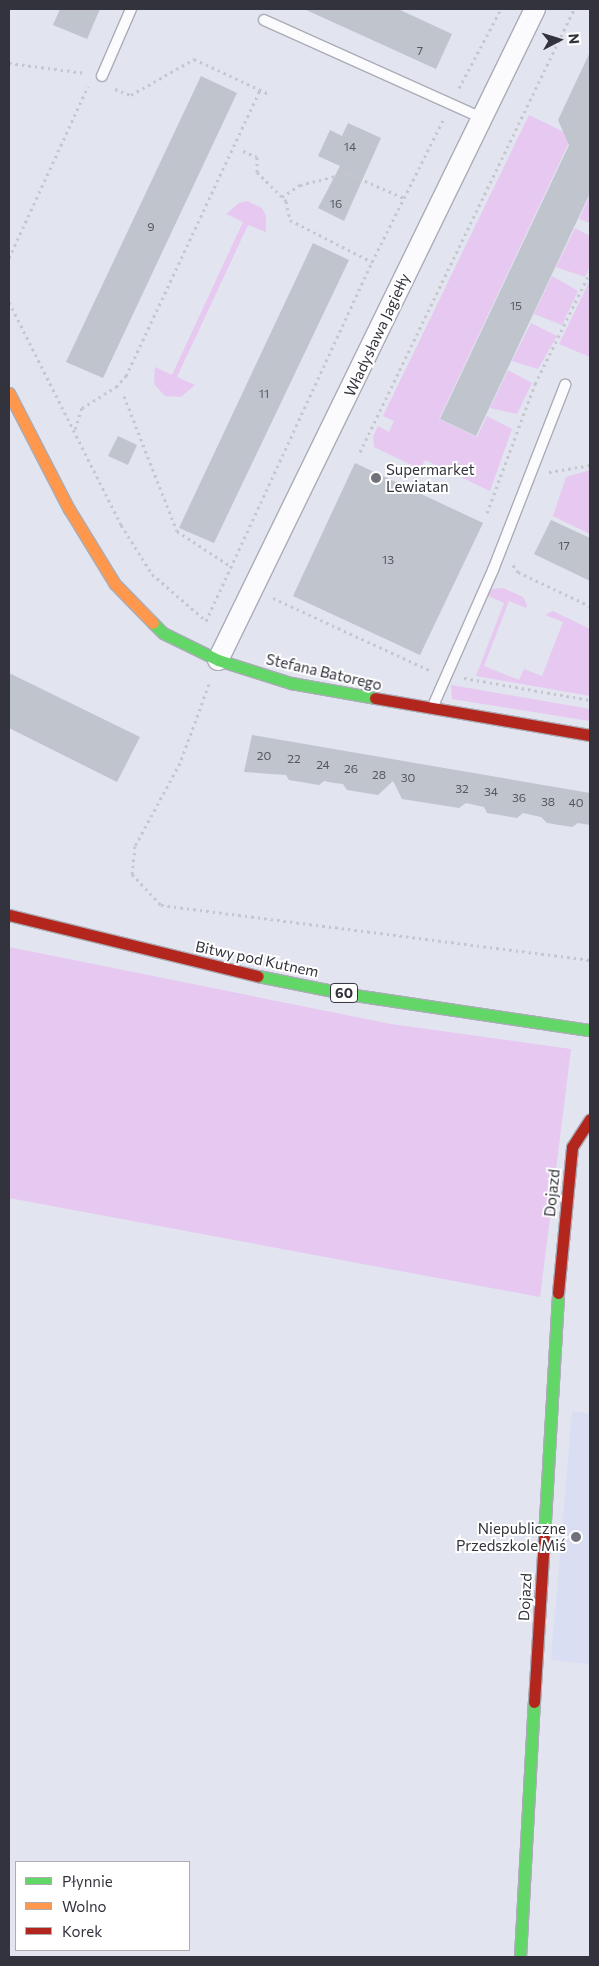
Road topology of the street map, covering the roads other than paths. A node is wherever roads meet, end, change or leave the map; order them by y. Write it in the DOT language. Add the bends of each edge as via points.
graph roads {
  1 [pos="132,9"];
  2 [pos="534,9"];
  3 [pos="264,20"];
  4 [pos="102,76"];
  5 [pos="480,117"];
  6 [pos="566,385"];
  7 [pos="9,393"];
  8 [pos="218,660"];
  9 [pos="432,709"];
  10 [pos="590,735"];
  11 [pos="9,915"];
  12 [pos="590,1030"];
  13 [pos="588,1121"];
  14 [pos="520,1957"];
  1 -- 4 [label="lane"];
  2 -- 5 [label="street, Władysława Jagiełły"];
  3 -- 5 [label="lane"];
  5 -- 8 [label="street, Władysława Jagiełły"];
  6 -- 9 [label="lane"];
  7 -- 8 [label="street, Stefana Batorego" via="69,509 115,584 163,633"];
  8 -- 9 [label="street, Stefana Batorego" via="291,683"];
  9 -- 10 [label="street, Stefana Batorego"];
  11 -- 12 [label="street, Bitwy pod Kutnem / 60" via="245,973 348,994"];
  13 -- 14 [label="street, Dojazd" via="572,1147 559,1270"];
}
